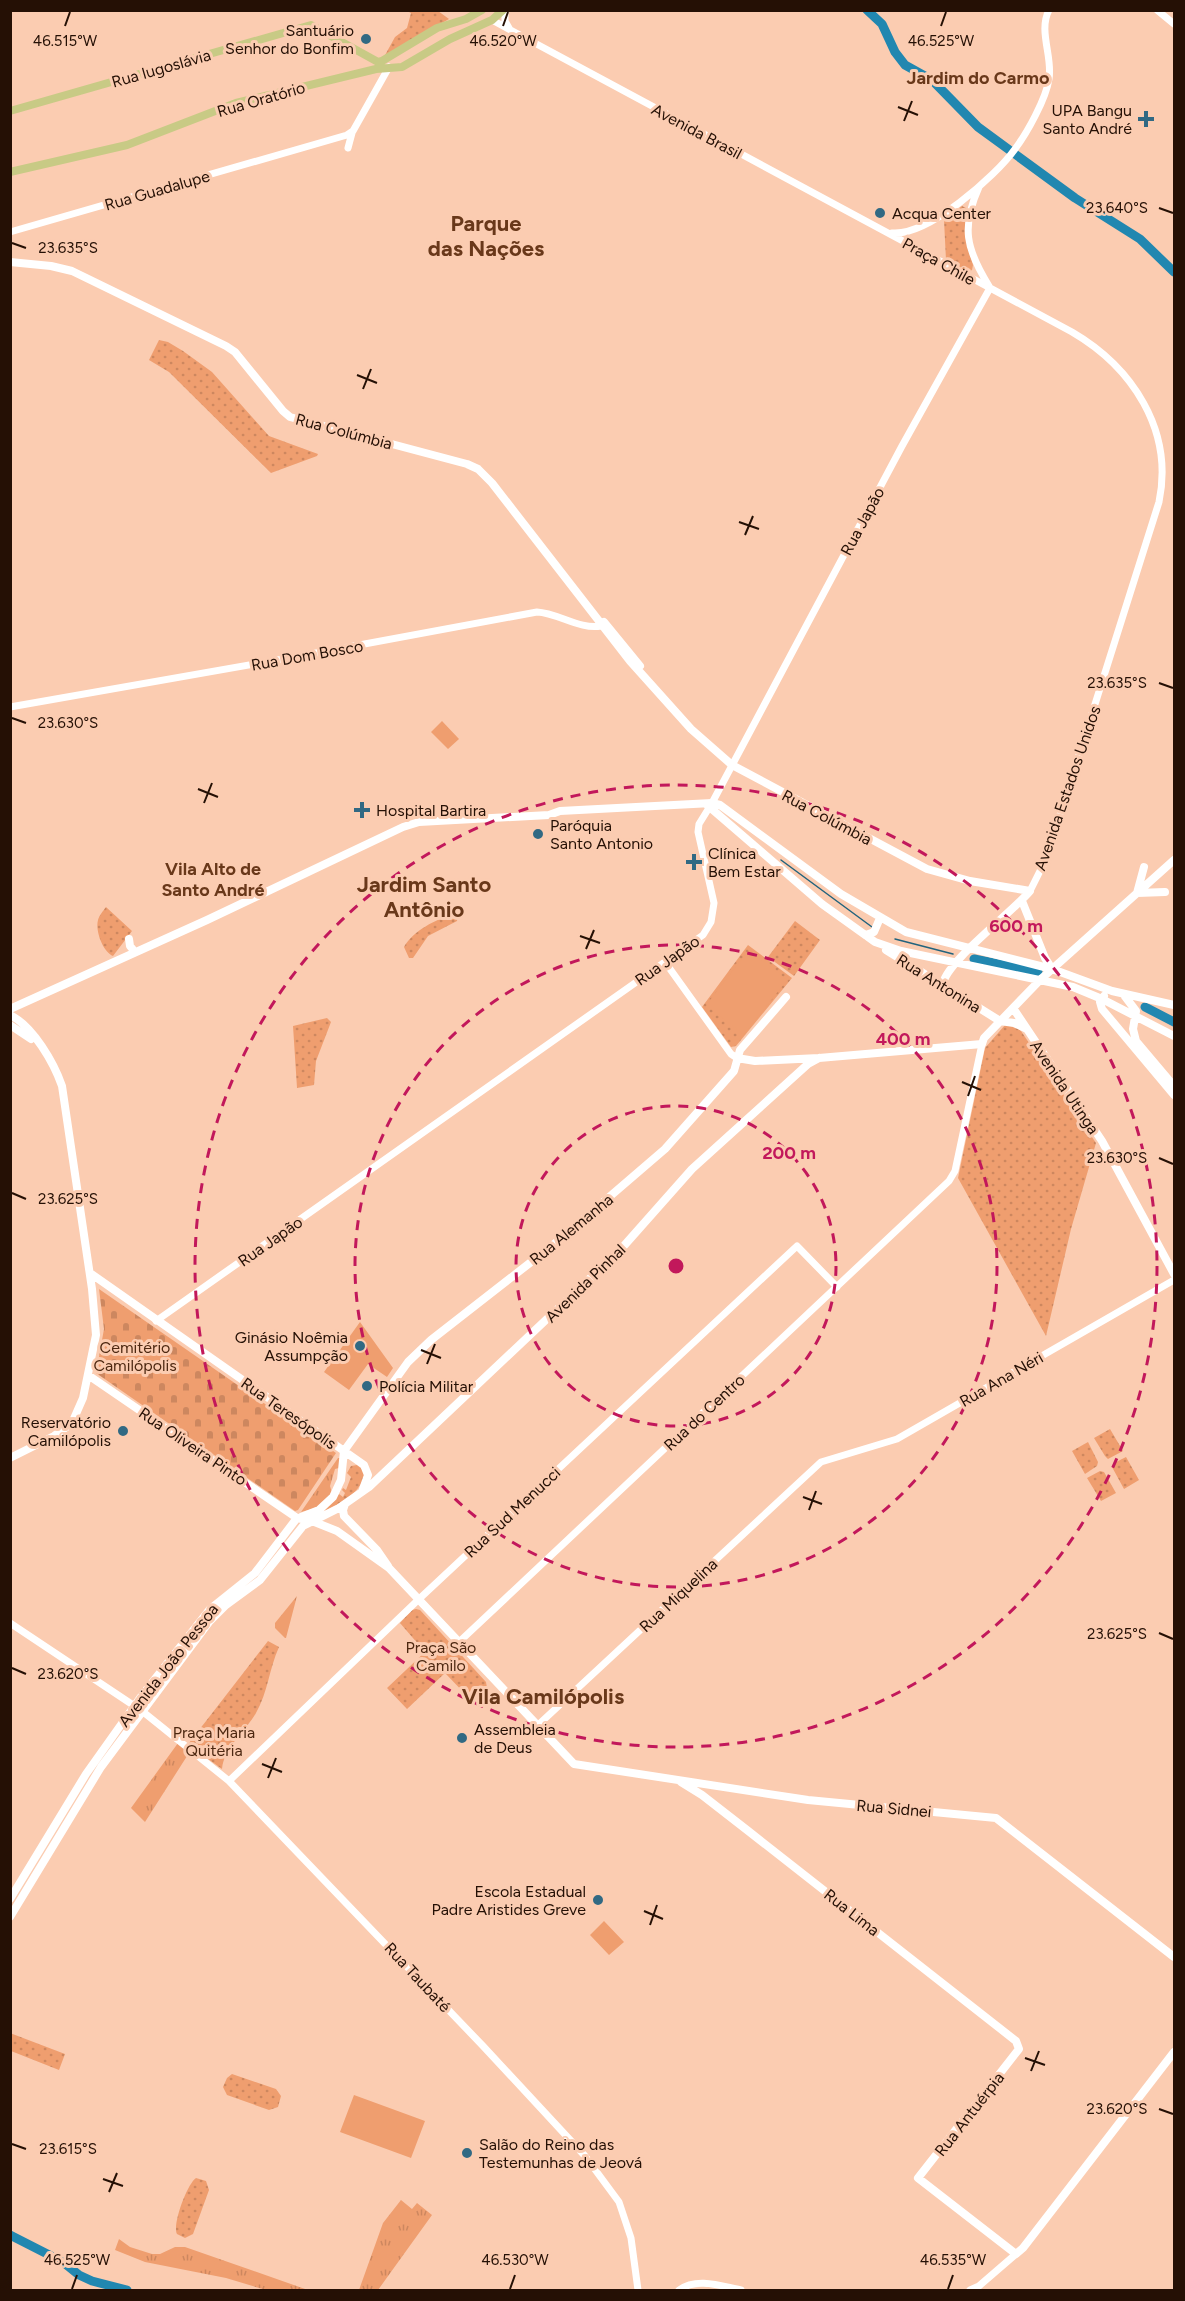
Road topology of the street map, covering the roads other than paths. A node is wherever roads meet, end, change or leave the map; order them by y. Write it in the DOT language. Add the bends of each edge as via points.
graph roads {
  1 [pos="482,10"];
  2 [pos="504,10"];
  3 [pos="1049,10"];
  4 [pos="1157,10"];
  5 [pos="492,20"];
  6 [pos="1174,24"];
  7 [pos="509,28"];
  8 [pos="389,67"];
  9 [pos="10,111"];
  10 [pos="353,131"];
  11 [pos="348,148"];
  12 [pos="10,172"];
  13 [pos="980,185"];
  14 [pos="960,202"];
  15 [pos="970,208"];
  16 [pos="913,231"];
  17 [pos="10,232"];
  18 [pos="886,232"];
  19 [pos="910,245"];
  20 [pos="10,262"];
  21 [pos="977,267"];
  22 [pos="966,276"];
  23 [pos="990,288"];
  24 [pos="605,627"];
  25 [pos="10,707"];
  26 [pos="732,765"];
  27 [pos="709,805"];
  28 [pos="782,851"];
  29 [pos="1174,860"];
  30 [pos="771,862"];
  31 [pos="1144,867"];
  32 [pos="1030,891"];
  33 [pos="1165,892"];
  34 [pos="1137,893"];
  35 [pos="1022,901"];
  36 [pos="880,918"];
  37 [pos="866,935"];
  38 [pos="129,939"];
  39 [pos="878,943"];
  40 [pos="968,950"];
  41 [pos="135,952"];
  42 [pos="665,962"];
  43 [pos="956,963"];
  44 [pos="1052,969"];
  45 [pos="1041,979"];
  46 [pos="943,985"];
  47 [pos="1112,991"];
  48 [pos="1123,994"];
  49 [pos="786,997"];
  50 [pos="1102,999"];
  51 [pos="1174,1005"];
  52 [pos="1013,1008"];
  53 [pos="10,1009"];
  54 [pos="10,1015"];
  55 [pos="1110,1019"];
  56 [pos="1135,1020"];
  57 [pos="1000,1021"];
  58 [pos="10,1025"];
  59 [pos="1025,1028"];
  60 [pos="1174,1036"];
  61 [pos="982,1044"];
  62 [pos="39,1045"];
  63 [pos="737,1058"];
  64 [pos="819,1058"];
  65 [pos="780,1060"];
  66 [pos="797,1075"];
  67 [pos="1174,1086"];
  68 [pos="1174,1095"];
  69 [pos="90,1273"];
  70 [pos="1174,1274"];
  71 [pos="1174,1280"];
  72 [pos="103,1284"];
  73 [pos="837,1287"];
  74 [pos="92,1289"];
  75 [pos="156,1321"];
  76 [pos="88,1375"];
  77 [pos="344,1451"];
  78 [pos="10,1458"];
  79 [pos="356,1460"];
  80 [pos="820,1463"];
  81 [pos="342,1475"];
  82 [pos="362,1491"];
  83 [pos="345,1504"];
  84 [pos="297,1518"];
  85 [pos="312,1521"];
  86 [pos="350,1521"];
  87 [pos="339,1533"];
  88 [pos="378,1557"];
  89 [pos="418,1600"];
  90 [pos="10,1623"];
  91 [pos="458,1643"];
  92 [pos="134,1707"];
  93 [pos="142,1711"];
  94 [pos="537,1726"];
  95 [pos="229,1781"];
  96 [pos="679,1781"];
  97 [pos="706,1785"];
  98 [pos="690,1790"];
  99 [pos="702,1795"];
  100 [pos="10,1899"];
  101 [pos="10,1917"];
  102 [pos="1174,1957"];
  103 [pos="1019,2049"];
  104 [pos="1174,2052"];
  105 [pos="1016,2254"];
  106 [pos="973,2289"];
  107 [pos="638,2290"];
  108 [pos="679,2290"];
  109 [pos="741,2290"];
  1 -- 9 [label="main road, Rua Iugoslávia" via="437,28 378,62 311,25"];
  2 -- 5 [label="main road, Rua Oratório"];
  2 -- 7 [label="street"];
  3 -- 13 [label="street" via="1045,26 1050,75 1041,101 1014,151"];
  4 -- 6 [label="street"];
  5 -- 7 [label="street, Avenida Brasil"];
  5 -- 8 [label="main road, Rua Oratório" via="450,39 406,66"];
  7 -- 18 [label="street, Avenida Brasil"];
  8 -- 10 [label="street"];
  8 -- 12 [label="main road, Rua Oratório" via="236,103 127,145"];
  10 -- 11 [label="street"];
  10 -- 17 [label="street, Rua Guadalupe"];
  13 -- 14 [label="street, Praça Chile"];
  13 -- 15 [label="street, Praça Chile"];
  14 -- 15 [label="street"];
  14 -- 16 [label="street, Praça Chile"];
  15 -- 21 [label="street, Praça Chile" via="969,242"];
  16 -- 18 [label="street, Praça Chile"];
  16 -- 19 [label="street"];
  18 -- 19 [label="street, Praça Chile"];
  19 -- 22 [label="street, Praça Chile"];
  20 -- 24 [label="main road, Rua Colúmbia" via="72,271 226,346 290,417 474,466 492,483"];
  21 -- 22 [label="street"];
  21 -- 23 [label="street, Praça Chile"];
  22 -- 23 [label="street, Praça Chile"];
  23 -- 26 [label="street, Rua Japão"];
  23 -- 32 [label="street, Avenida Estados Unidos" via="1081,337 1114,363 1147,409 1164,472 1159,502 1106,673 1046,859"];
  24 -- 25 [label="street, Rua Dom Bosco" via="591,627 537,612"];
  24 -- 26 [label="main road, Rua Colúmbia" via="691,729"];
  26 -- 27 [label="street, Rua Japão"];
  26 -- 32 [label="main road, Rua Colúmbia" via="921,867 960,879"];
  27 -- 28 [label="main road" via="720,805"];
  27 -- 30 [label="main road"];
  27 -- 41 [label="main road" via="428,820 403,827"];
  27 -- 42 [label="street, Rua Japão" via="698,832 714,914 703,935"];
  28 -- 30 [label="main road"];
  28 -- 36 [label="main road"];
  29 -- 34 [label="main road"];
  30 -- 37 [label="main road"];
  31 -- 34 [label="main road"];
  32 -- 35 [label="main road, Avenida Estados Unidos"];
  33 -- 34 [label="main road"];
  34 -- 44 [label="main road"];
  35 -- 40 [label="main road, Avenida Estados Unidos"];
  35 -- 44 [label="main road"];
  36 -- 37 [label="main road" via="874,932"];
  36 -- 40 [label="main road" via="915,935"];
  37 -- 39 [label="main road"];
  38 -- 41 [label="main road"];
  39 -- 43 [label="main road"];
  39 -- 46 [label="main road, Rua Antonina"];
  40 -- 43 [label="main road, Avenida Estados Unidos"];
  40 -- 44 [label="main road"];
  41 -- 53 [label="main road"];
  42 -- 63 [label="street"];
  42 -- 75 [label="street, Rua Japão"];
  43 -- 45 [label="main road"];
  43 -- 46 [label="main road, Avenida Estados Unidos"];
  44 -- 45 [label="main road"];
  44 -- 47 [label="main road"];
  45 -- 50 [label="main road"];
  45 -- 52 [label="main road"];
  46 -- 57 [label="main road, Rua Antonina"];
  47 -- 48 [label="main road"];
  47 -- 50 [label="main road"];
  48 -- 51 [label="main road"];
  48 -- 56 [label="main road" via="1134,1006"];
  49 -- 63 [label="main road, Rua Alemanha" via="741,1048"];
  50 -- 55 [label="main road" via="1101,1009"];
  50 -- 56 [label="main road"];
  52 -- 57 [label="main road"];
  52 -- 59 [label="main road, Avenida Utinga"];
  54 -- 62 [label="main road" via="27,1028"];
  55 -- 56 [label="main road" via="1124,1026"];
  55 -- 68 [label="main road"];
  56 -- 60 [label="main road"];
  56 -- 67 [label="main road" via="1136,1041"];
  57 -- 59 [label="main road, Avenida Utinga"];
  57 -- 61 [label="main road"];
  58 -- 62 [label="main road"];
  59 -- 70 [label="main road, Avenida Utinga" via="1109,1154"];
  61 -- 64 [label="main road"];
  61 -- 73 [label="street, Rua do Centro" via="955,1171"];
  62 -- 69 [label="main road" via="56,1069 62,1086"];
  63 -- 65 [label="main road"];
  63 -- 77 [label="main road, Rua Alemanha" via="734,1071 650,1162 415,1355"];
  64 -- 65 [label="main road"];
  64 -- 66 [label="main road, Avenida Pinhal"];
  65 -- 66 [label="main road" via="793,1064"];
  66 -- 82 [label="main road, Avenida Pinhal" via="692,1169 622,1248"];
  69 -- 72 [label="main road, Rua Teresópolis"];
  69 -- 74 [label="main road"];
  71 -- 80 [label="street, Rua Ana Néri" via="897,1439"];
  72 -- 74 [label="main road"];
  72 -- 75 [label="main road, Rua Teresópolis"];
  73 -- 89 [label="street, Rua Sud Menucci" via="797,1246"];
  73 -- 91 [label="street, Rua do Centro"];
  74 -- 76 [label="main road" via="97,1329"];
  75 -- 77 [label="main road, Rua Teresópolis"];
  76 -- 78 [label="main road" via="72,1423"];
  76 -- 84 [label="main road, Rua Oliveira Pinto"];
  77 -- 79 [label="main road, Rua Teresópolis"];
  77 -- 81 [label="main road"];
  79 -- 81 [label="main road" via="348,1464"];
  79 -- 82 [label="main road" via="368,1471"];
  80 -- 94 [label="street, Rua Miquelina"];
  81 -- 84 [label="main road" via="336,1493 326,1505"];
  82 -- 83 [label="main road, Avenida Pinhal"];
  83 -- 85 [label="main road, Avenida João Pessoa"];
  83 -- 86 [label="main road" via="343,1512"];
  84 -- 85 [label="main road"];
  84 -- 92 [label="main road, Avenida João Pessoa" via="255,1573 210,1609"];
  85 -- 87 [label="main road"];
  85 -- 93 [label="main road, Avenida João Pessoa" via="300,1528 260,1580 209,1622"];
  86 -- 87 [label="main road"];
  86 -- 88 [label="main road"];
  87 -- 88 [label="main road"];
  88 -- 89 [label="main road"];
  89 -- 91 [label="main road"];
  89 -- 95 [label="street, Rua Sud Menucci"];
  90 -- 92 [label="street, Rua Taubaté"];
  91 -- 94 [label="main road"];
  92 -- 93 [label="street, Rua Taubaté"];
  92 -- 100 [label="main road, Avenida João Pessoa" via="86,1774"];
  93 -- 95 [label="street, Rua Taubaté"];
  93 -- 101 [label="main road, Avenida João Pessoa" via="101,1767"];
  94 -- 96 [label="main road, Rua Sidnei" via="569,1761 583,1767"];
  95 -- 107 [label="street, Rua Taubaté" via="594,2167 625,2215"];
  96 -- 97 [label="main road, Rua Sidnei"];
  96 -- 98 [label="main road, Rua Lima"];
  97 -- 98 [label="main road"];
  97 -- 99 [label="main road"];
  97 -- 102 [label="main road, Rua Sidnei" via="808,1800 996,1818"];
  98 -- 99 [label="main road, Rua Lima"];
  99 -- 103 [label="main road, Rua Lima" via="1013,2037"];
  103 -- 105 [label="main road, Rua Antuérpia" via="918,2178"];
  104 -- 105 [label="main road"];
  105 -- 106 [label="street"];
  108 -- 109 [label="street" via="698,2283"];
}
